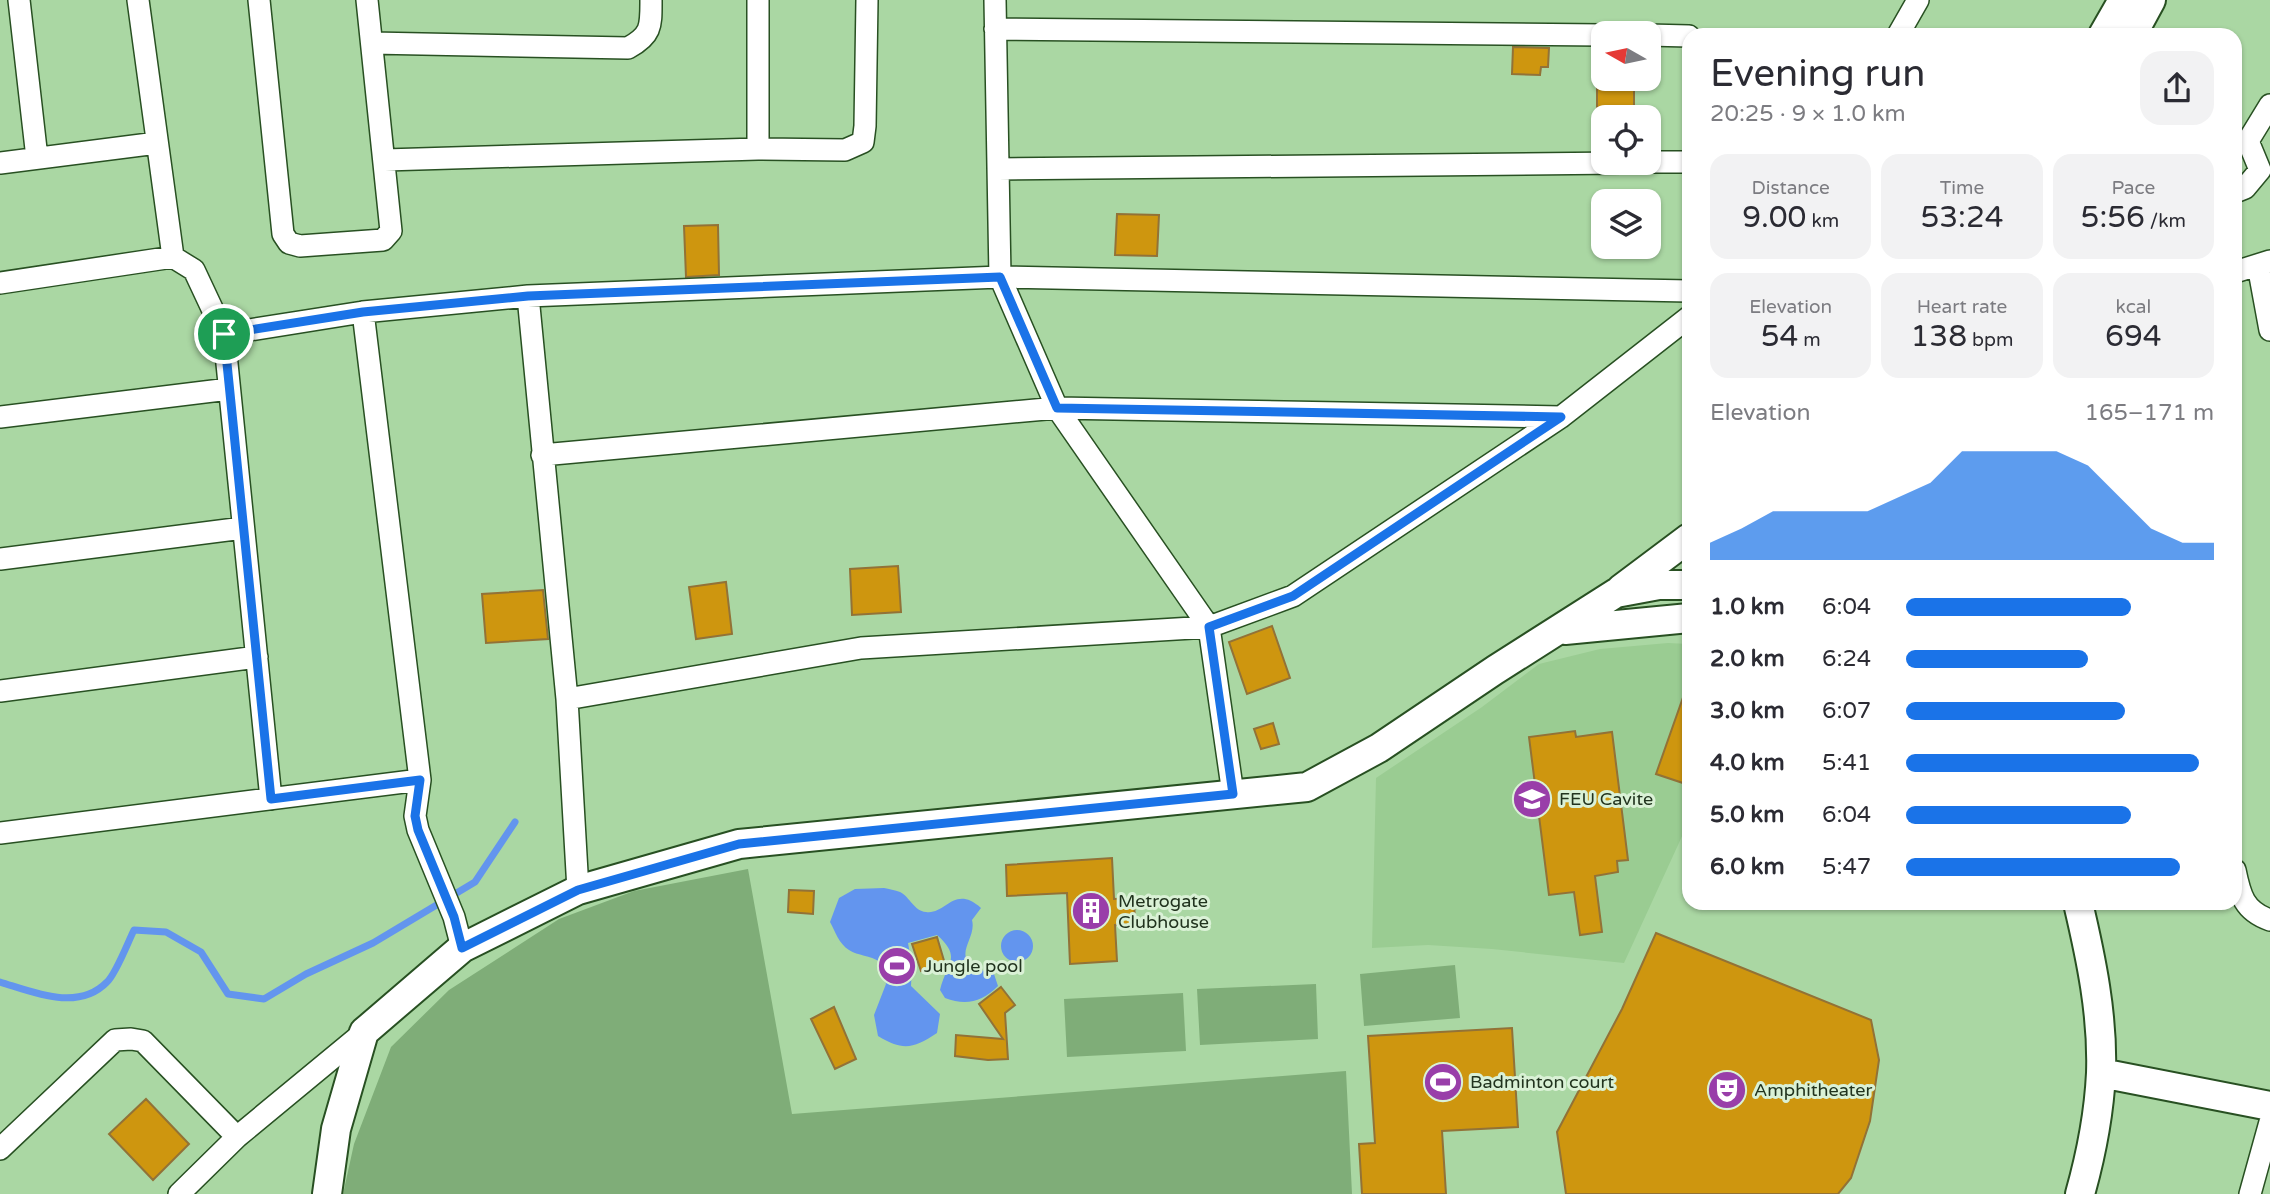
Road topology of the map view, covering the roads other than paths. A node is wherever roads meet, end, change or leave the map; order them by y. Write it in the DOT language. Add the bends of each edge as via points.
graph roads {
  1 [pos="19,0"];
  2 [pos="138,0"];
  3 [pos="259,0"];
  4 [pos="367,0"];
  5 [pos="651,0"];
  6 [pos="758,0"];
  7 [pos="867,0"];
  8 [pos="995,0"];
  9 [pos="1918,0"];
  10 [pos="2123,0"];
  11 [pos="2151,0"];
  12 [pos="1902,28"];
  13 [pos="2107,28"];
  14 [pos="2136,28"];
  15 [pos="995,29"];
  16 [pos="1591,35"];
  17 [pos="1661,36"];
  18 [pos="1682,36"];
  19 [pos="372,43"];
  20 [pos="2270,106"];
  21 [pos="157,142"];
  22 [pos="758,149"];
  23 [pos="37,158"];
  24 [pos="385,160"];
  25 [pos="1661,162"];
  26 [pos="1682,162"];
  27 [pos="0,163"];
  28 [pos="1591,163"];
  29 [pos="998,169"];
  30 [pos="2265,171"];
  31 [pos="2242,189"];
  32 [pos="173,257"];
  33 [pos="2264,263"];
  34 [pos="2242,270"];
  35 [pos="1000,277"];
  36 [pos="0,284"];
  37 [pos="1682,291"];
  38 [pos="528,296"];
  39 [pos="363,312"];
  40 [pos="1682,322"];
  41 [pos="2270,330"];
  42 [pos="224,334"];
  43 [pos="229,388"];
  44 [pos="1057,408"];
  45 [pos="1561,417"];
  46 [pos="0,418"];
  47 [pos="542,455"];
  48 [pos="243,528"];
  49 [pos="1682,543"];
  50 [pos="0,559"];
  51 [pos="1682,585"];
  52 [pos="1616,593"];
  53 [pos="1682,619"];
  54 [pos="1209,627"];
  55 [pos="1559,631"];
  56 [pos="257,657"];
  57 [pos="0,691"];
  58 [pos="567,699"];
  59 [pos="420,780"];
  60 [pos="1233,794"];
  61 [pos="271,799"];
  62 [pos="0,833"];
  63 [pos="578,890"];
  64 [pos="2242,897"];
  65 [pos="2080,910"];
  66 [pos="2270,920"];
  67 [pos="462,948"];
  68 [pos="364,1032"];
  69 [pos="2101,1073"];
  70 [pos="2270,1106"];
  71 [pos="2270,1122"];
  72 [pos="237,1137"];
  73 [pos="0,1149"];
  74 [pos="179,1194"];
  75 [pos="327,1194"];
  76 [pos="2080,1194"];
  77 [pos="2250,1194"];
  1 -- 23 [label="street"];
  2 -- 21 [label="street"];
  3 -- 24 [label="street" via="283,234 289,243 383,240 391,231"];
  4 -- 19 [label="street"];
  5 -- 19 [label="street" via="651,22 643,39 628,48"];
  6 -- 22 [label="street"];
  7 -- 22 [label="street" via="863,142 845,150"];
  8 -- 15 [label="street"];
  9 -- 12 [label="street"];
  10 -- 13 [label="street"];
  11 -- 14 [label="street"];
  15 -- 16 [label="street"];
  15 -- 29 [label="street"];
  17 -- 18 [label="street"];
  19 -- 24 [label="street"];
  20 -- 30 [label="street" via="2248,141"];
  21 -- 23 [label="street"];
  21 -- 32 [label="street"];
  22 -- 24 [label="street"];
  23 -- 27 [label="street"];
  25 -- 26 [label="street"];
  28 -- 29 [label="street"];
  29 -- 35 [label="street"];
  30 -- 31 [label="street"];
  32 -- 36 [label="street"];
  32 -- 42 [label="street" via="194,270"];
  33 -- 34 [label="street"];
  33 -- 41 [label="street"];
  35 -- 37 [label="street"];
  35 -- 38 [label="street"];
  35 -- 44 [label="street"];
  38 -- 39 [label="street"];
  38 -- 47 [label="street"];
  39 -- 42 [label="street"];
  39 -- 59 [label="street"];
  40 -- 45 [label="street"];
  42 -- 43 [label="street"];
  43 -- 46 [label="street"];
  43 -- 48 [label="street"];
  44 -- 45 [label="street"];
  44 -- 47 [label="street"];
  44 -- 54 [label="street"];
  45 -- 54 [label="street" via="1293,596"];
  47 -- 58 [label="street"];
  48 -- 50 [label="street"];
  48 -- 56 [label="street"];
  49 -- 52 [label="street"];
  51 -- 52 [label="street"];
  52 -- 55 [label="street"];
  53 -- 55 [label="street"];
  54 -- 58 [label="street" via="861,648"];
  54 -- 60 [label="street"];
  55 -- 60 [label="street" via="1379,748 1307,787"];
  56 -- 57 [label="street"];
  56 -- 61 [label="street"];
  58 -- 63 [label="street"];
  59 -- 61 [label="street"];
  59 -- 67 [label="street" via="415,816 418,830"];
  60 -- 63 [label="street" via="739,844"];
  61 -- 62 [label="street"];
  63 -- 67 [label="street"];
  64 -- 66 [label="street" via="2255,915"];
  65 -- 69 [label="street" via="2099,1017"];
  67 -- 68 [label="street"];
  68 -- 72 [label="street"];
  68 -- 75 [label="street" via="336,1129"];
  69 -- 70 [label="street"];
  69 -- 76 [label="street" via="2092,1150"];
  71 -- 77 [label="street"];
  72 -- 73 [label="street" via="144,1041 131,1039 115,1040"];
  72 -- 74 [label="street"];
}
